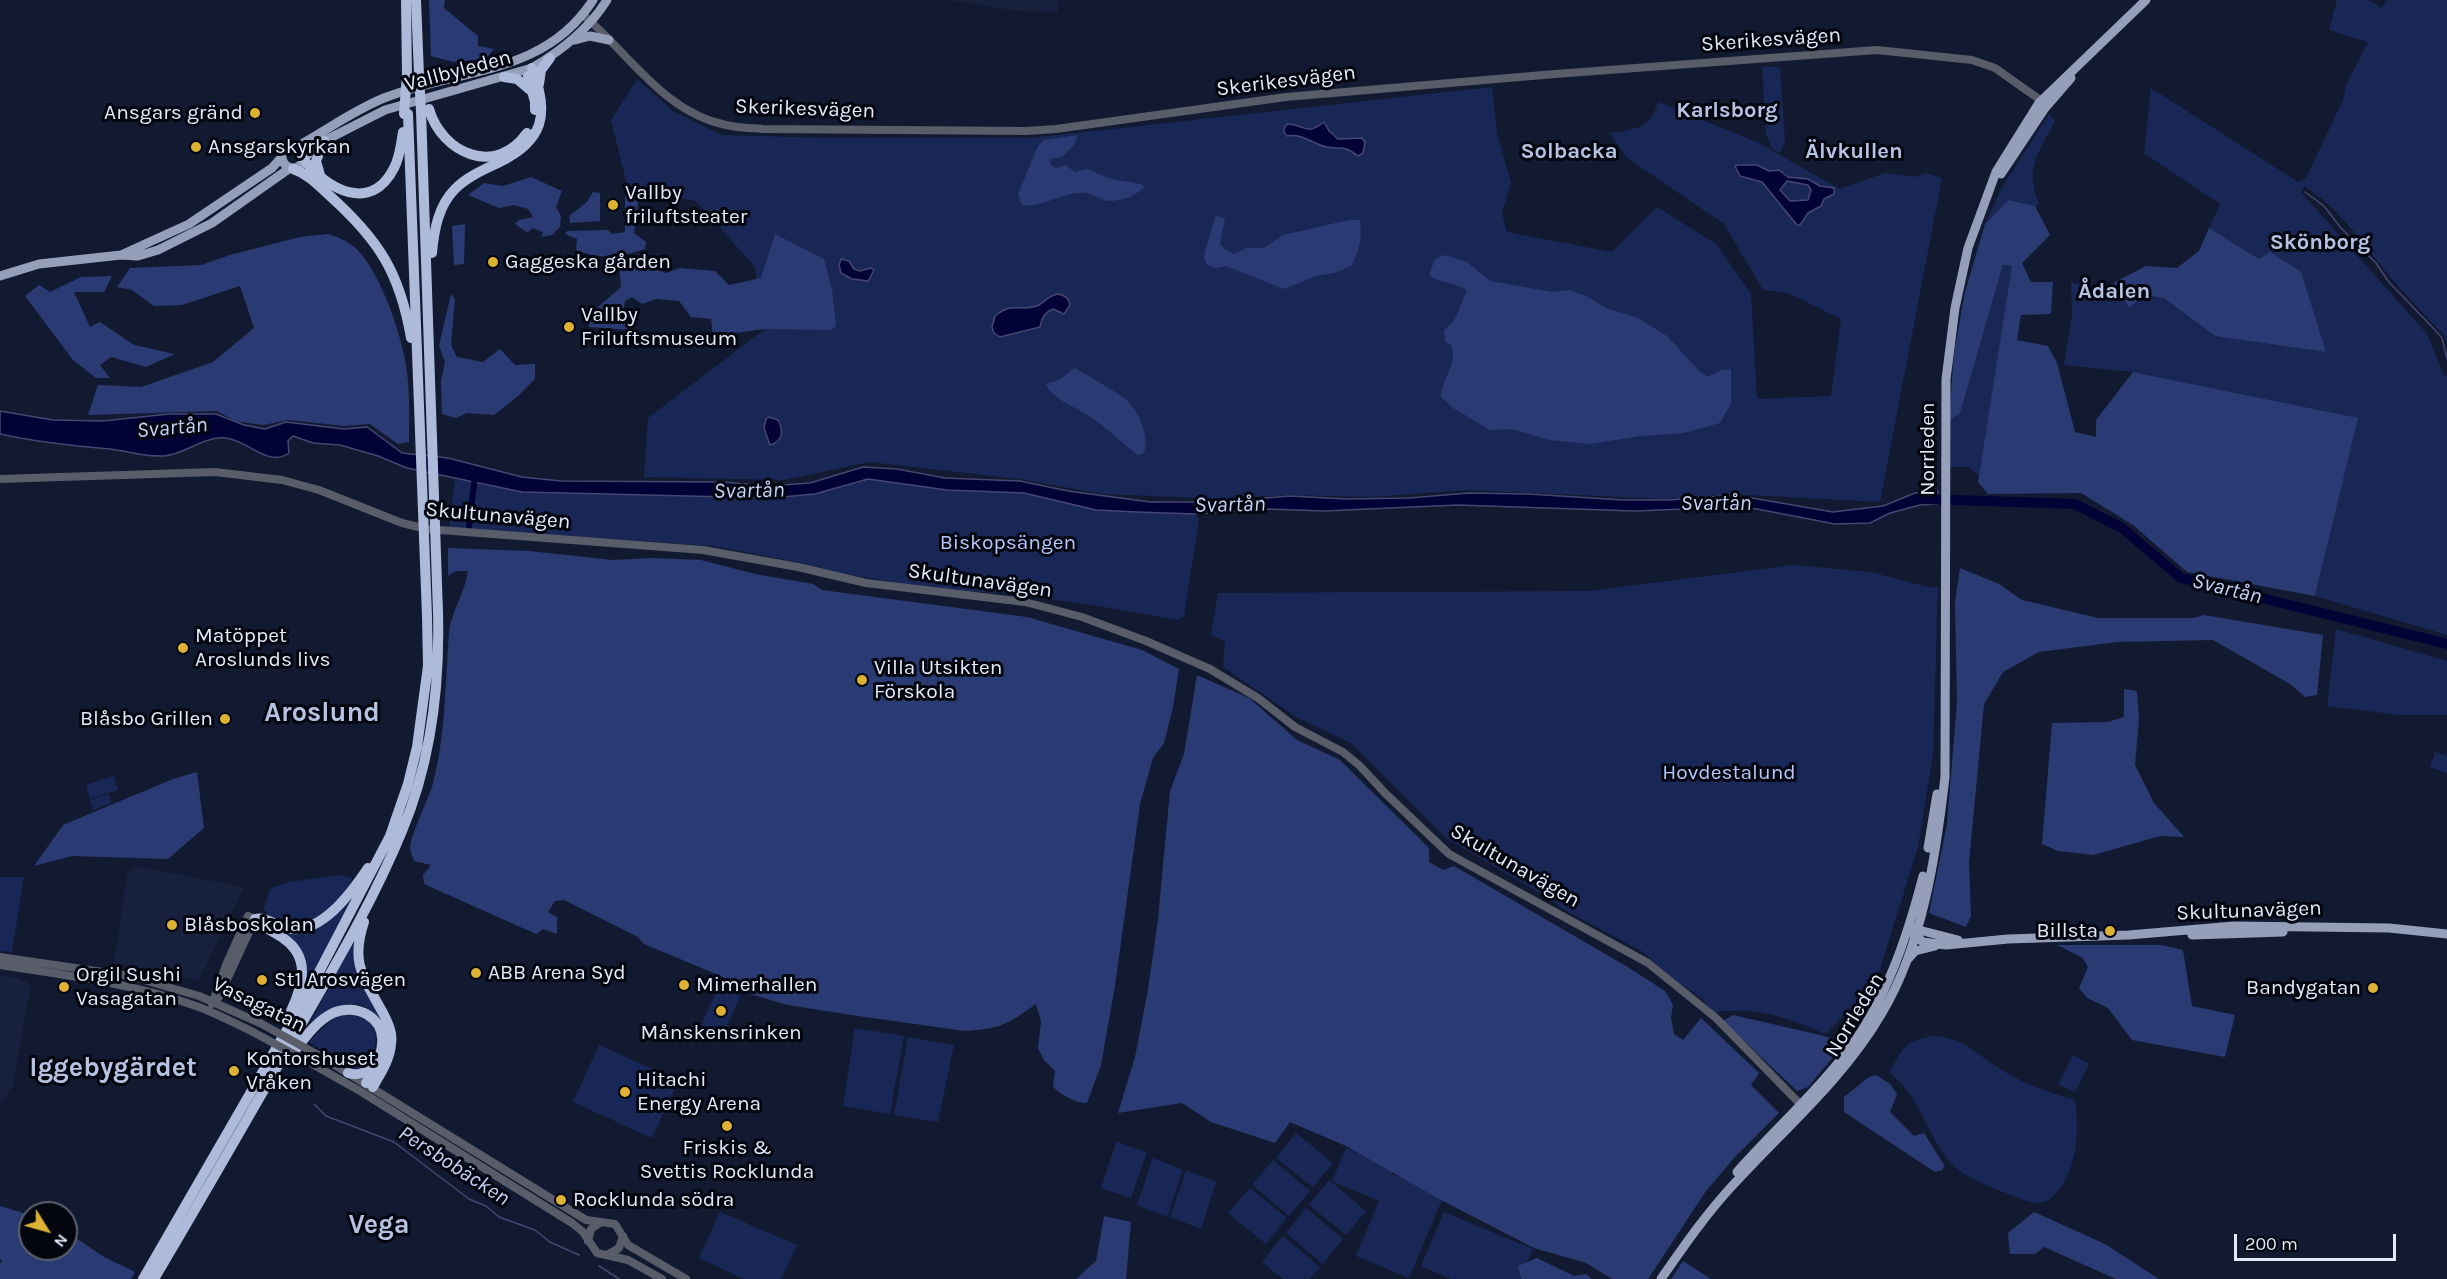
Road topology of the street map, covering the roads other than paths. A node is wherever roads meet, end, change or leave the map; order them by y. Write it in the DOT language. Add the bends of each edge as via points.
graph roads {
  1 [pos="406,0"];
  2 [pos="416,0"];
  3 [pos="593,0"];
  4 [pos="600,0"];
  5 [pos="607,0"];
  6 [pos="2146,0"];
  7 [pos="587,18"];
  8 [pos="609,40"];
  9 [pos="570,42"];
  10 [pos="550,58"];
  11 [pos="528,65"];
  12 [pos="504,77"];
  13 [pos="536,92"];
  14 [pos="2042,106"];
  15 [pos="425,110"];
  16 [pos="406,114"];
  17 [pos="324,141"];
  18 [pos="296,147"];
  19 [pos="281,158"];
  20 [pos="304,159"];
  21 [pos="291,168"];
  22 [pos="324,180"];
  23 [pos="121,255"];
  24 [pos="0,276"];
  25 [pos="427,282"];
  26 [pos="418,379"];
  27 [pos="0,479"];
  28 [pos="433,614"];
  29 [pos="375,876"];
  30 [pos="366,892"];
  31 [pos="251,917"];
  32 [pos="1916,930"];
  33 [pos="2447,934"];
  34 [pos="1971,942"];
  35 [pos="1946,945"];
  36 [pos="0,957"];
  37 [pos="1905,963"];
  38 [pos="0,965"];
  39 [pos="46,968"];
  40 [pos="222,984"];
  41 [pos="199,996"];
  42 [pos="213,1002"];
  43 [pos="209,1011"];
  44 [pos="238,1013"];
  45 [pos="274,1052"];
  46 [pos="377,1062"];
  47 [pos="276,1070"];
  48 [pos="348,1073"];
  49 [pos="370,1090"];
  50 [pos="1803,1107"];
  51 [pos="603,1221"];
  52 [pos="622,1233"];
  53 [pos="588,1241"];
  54 [pos="606,1255"];
  55 [pos="143,1279"];
  56 [pos="154,1279"];
  57 [pos="662,1279"];
  58 [pos="686,1279"];
  59 [pos="1655,1279"];
  60 [pos="1661,1279"];
  1 -- 16 [label="highway, bridge"];
  2 -- 15 [label="highway, bridge"];
  3 -- 7 [label="main road, Vallbyleden"];
  4 -- 7 [label="main road, Vallbyleden"];
  5 -- 7 [label="main road, Vallbyleden"];
  6 -- 14 [label="main road, Norrleden"];
  7 -- 8 [label="street, Skerikesvägen"];
  7 -- 9 [label="main road, Vallbyleden"];
  7 -- 11 [label="main road, Vallbyleden"];
  8 -- 9 [label="main road" via="590,36"];
  8 -- 14 [label="street, Skerikesvägen" via="679,106 726,125 763,129 1046,129 1330,93 1877,50 1972,60 1995,68"];
  9 -- 10 [label="main road, Vallbyleden"];
  10 -- 11 [label="main road, Vallbyleden"];
  10 -- 13 [label="highway" via="541,70"];
  11 -- 12 [label="main road, Vallbyleden"];
  11 -- 13 [label="highway"];
  11 -- 18 [label="main road, Vallbyleden" via="514,61 385,97"];
  12 -- 13 [label="highway" via="517,79"];
  12 -- 17 [label="main road, Vallbyleden" via="398,105"];
  13 -- 15 [label="highway" via="534,120 525,136 507,151 488,156 472,155 452,145"];
  13 -- 25 [label="highway" via="542,102 540,120 528,144 465,180 445,203 435,232"];
  14 -- 32 [label="main road, Norrleden" via="1987,196 1968,248 1955,308 1945,423 1945,777"];
  15 -- 25 [label="highway"];
  16 -- 22 [label="highway" via="399,157 382,184 353,194"];
  16 -- 26 [label="highway"];
  17 -- 20 [label="main road, Vallbyleden"];
  17 -- 22 [label="highway" via="316,165"];
  18 -- 19 [label="main road" via="285,149"];
  18 -- 20 [label="main road"];
  19 -- 21 [label="main road"];
  19 -- 23 [label="main road" via="189,224"];
  20 -- 21 [label="main road" via="300,166"];
  20 -- 22 [label="highway"];
  21 -- 23 [label="main road" via="193,235 138,256"];
  21 -- 26 [label="highway" via="306,174 350,214 382,253 399,286"];
  23 -- 24 [label="main road" via="39,264"];
  25 -- 28 [label="highway, bridge"];
  26 -- 28 [label="highway, bridge"];
  27 -- 50 [label="street, Skultunavägen" via="215,472 285,480 427,529 703,550 866,583 1026,602 1109,626 1231,681 1295,727 1352,759 1451,855 1648,963 1716,1018"];
  28 -- 29 [label="highway" via="417,747"];
  28 -- 29 [label="highway" via="438,667 429,738 403,830 390,858"];
  29 -- 30 [label="highway"];
  29 -- 30 [label="highway"];
  30 -- 31 [label="highway" via="309,925 287,928"];
  30 -- 45 [label="highway"];
  30 -- 47 [label="highway"];
  30 -- 49 [label="highway" via="357,952 360,970 392,1038 388,1057"];
  31 -- 40 [label="street"];
  31 -- 45 [label="highway" via="292,945 302,966 300,989"];
  32 -- 34 [label="main road, Skultunavägen"];
  32 -- 35 [label="main road, Skultunavägen" via="1923,942"];
  32 -- 37 [label="main road, Norrleden"];
  32 -- 50 [label="main road, Norrleden" via="1864,1026"];
  33 -- 34 [label="main road, Skultunavägen" via="2369,928 2234,926"];
  34 -- 35 [label="main road, Skultunavägen"];
  35 -- 37 [label="main road" via="1915,951"];
  36 -- 39 [label="street, Vasagatan"];
  37 -- 50 [label="main road, Norrleden" via="1883,1013 1841,1073"];
  38 -- 39 [label="street, Vasagatan"];
  39 -- 41 [label="street, Vasagatan" via="130,976"];
  39 -- 43 [label="street, Vasagatan"];
  40 -- 41 [label="street"];
  40 -- 42 [label="street" via="219,997"];
  40 -- 44 [label="street" via="224,998"];
  41 -- 42 [label="street, Vasagatan"];
  42 -- 43 [label="street"];
  42 -- 44 [label="street, Vasagatan"];
  43 -- 49 [label="street, Vasagatan, bridge"];
  44 -- 48 [label="street, Vasagatan, bridge"];
  45 -- 55 [label="highway"];
  46 -- 47 [label="highway" via="381,1029 368,1015 348,1010 322,1021"];
  46 -- 48 [label="highway" via="363,1073"];
  46 -- 49 [label="highway"];
  47 -- 56 [label="highway"];
  48 -- 49 [label="street, Vasagatan"];
  49 -- 51 [label="street, Vasagatan" via="586,1220"];
  49 -- 53 [label="street, Vasagatan" via="572,1223"];
  50 -- 59 [label="main road, Norrleden" via="1698,1218"];
  50 -- 60 [label="main road, Norrleden" via="1732,1185"];
  51 -- 52 [label="street" via="615,1224"];
  51 -- 53 [label="street" via="591,1228"];
  52 -- 54 [label="street" via="619,1248"];
  52 -- 58 [label="street" via="628,1245"];
  53 -- 54 [label="street" via="594,1251"];
  54 -- 57 [label="street" via="628,1260"];
}
